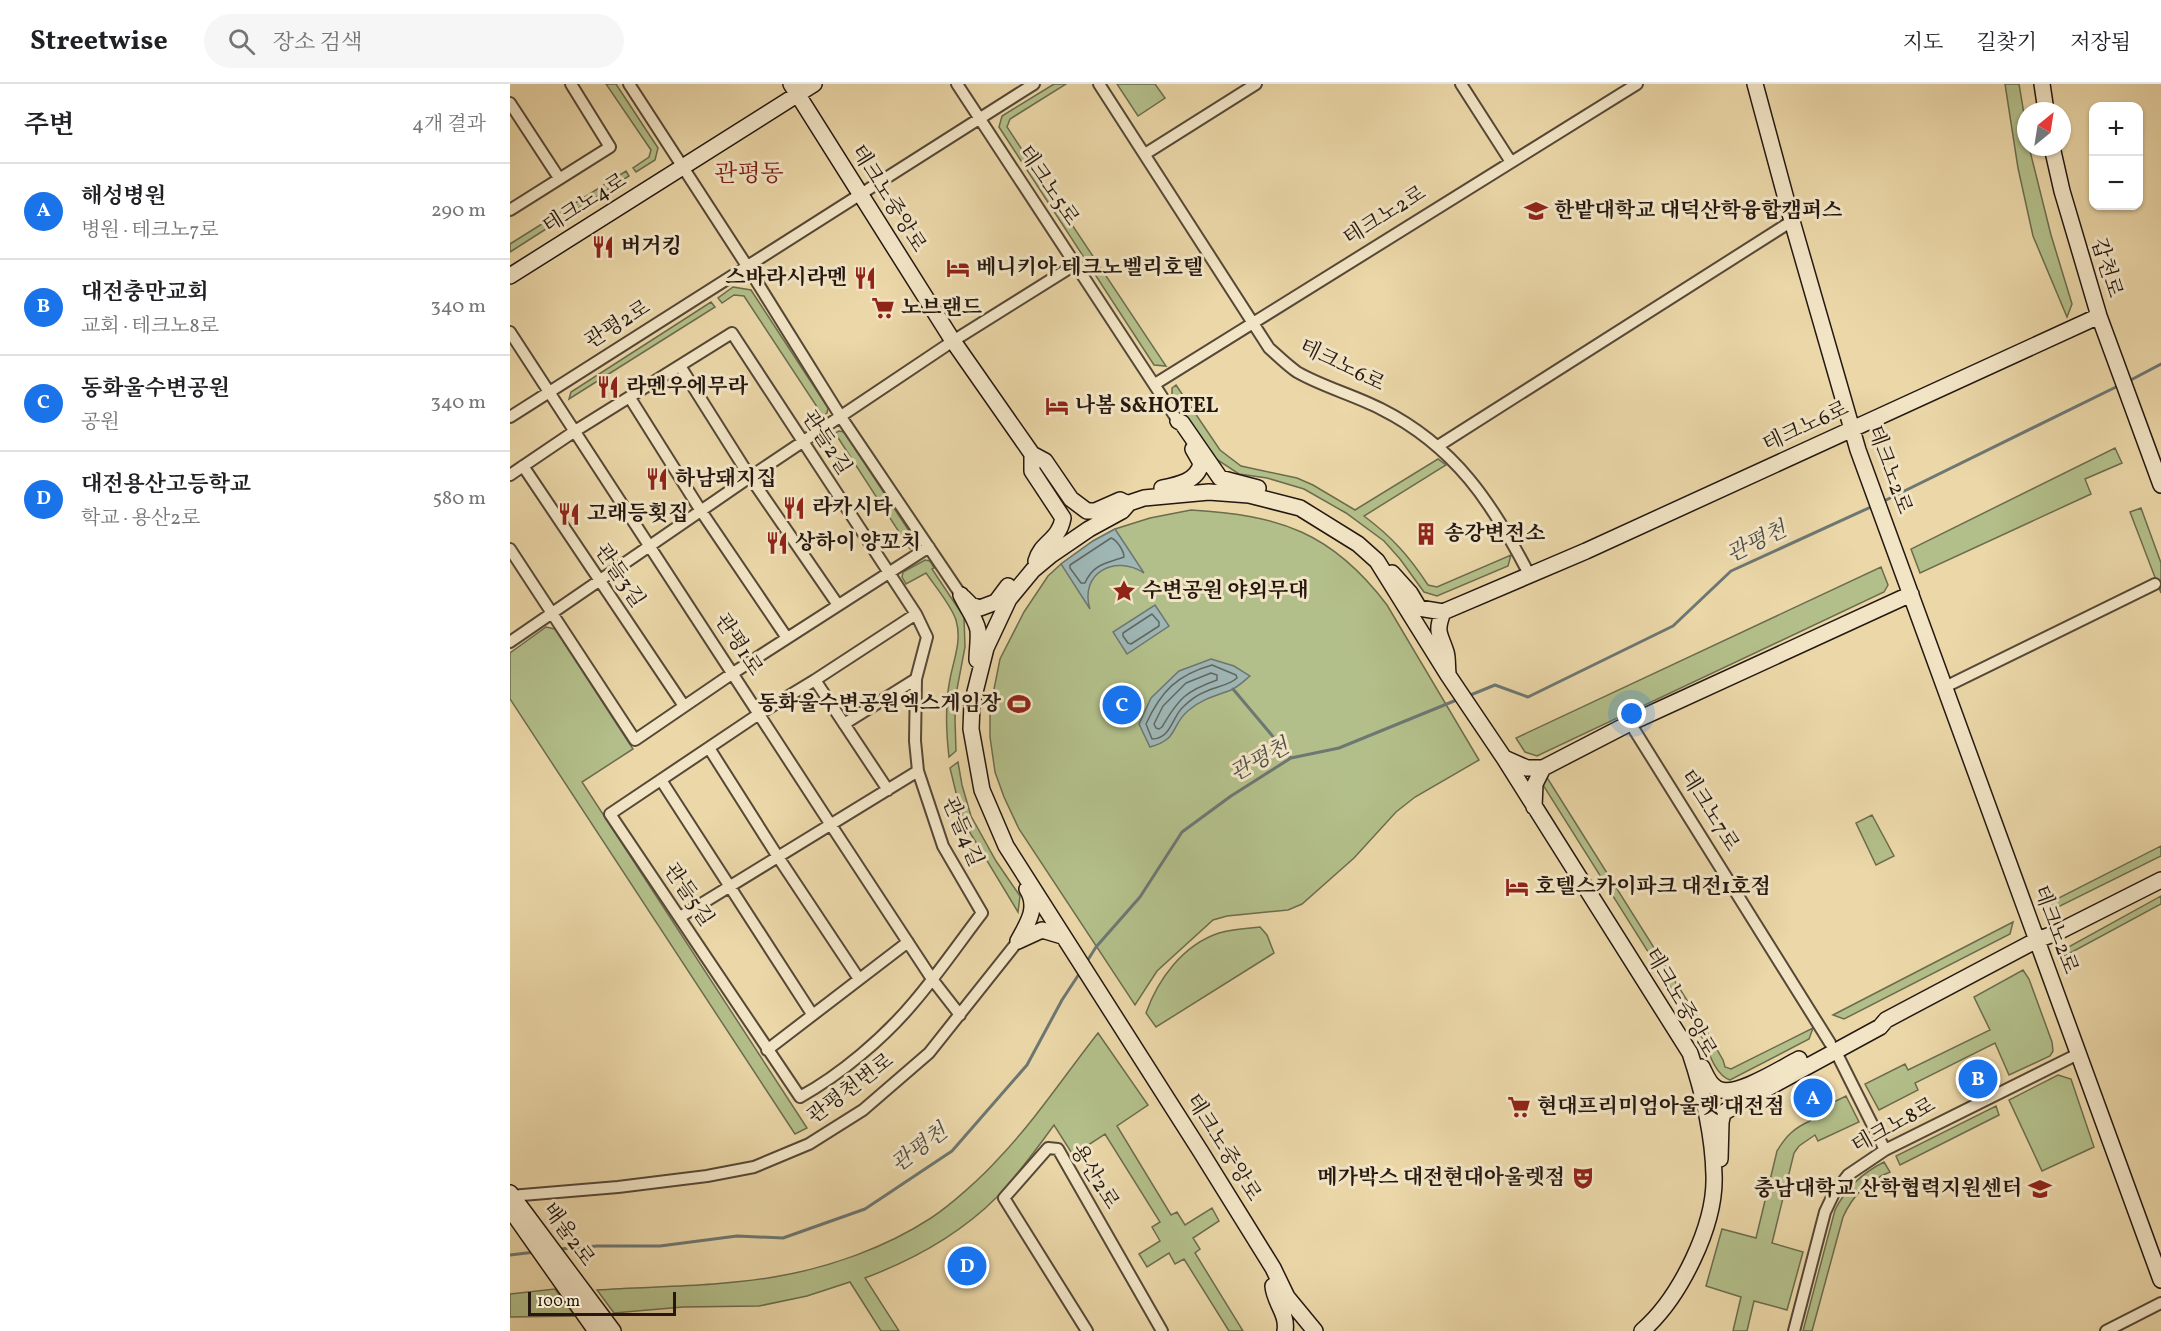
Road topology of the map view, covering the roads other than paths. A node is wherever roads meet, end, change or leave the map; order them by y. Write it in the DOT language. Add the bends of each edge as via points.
graph roads {
  1 [pos="571,84"];
  2 [pos="628,84"];
  3 [pos="814,84"];
  4 [pos="957,84"];
  5 [pos="1034,84"];
  6 [pos="1099,84"];
  7 [pos="1257,84"];
  8 [pos="1461,84"];
  9 [pos="1637,84"];
  10 [pos="1755,84"];
  11 [pos="2042,84"];
  12 [pos="794,89"];
  13 [pos="2045,102"];
  14 [pos="510,103"];
  15 [pos="979,118"];
  16 [pos="1145,154"];
  17 [pos="2054,156"];
  18 [pos="1510,162"];
  19 [pos="682,167"];
  20 [pos="559,178"];
  21 [pos="861,194"];
  22 [pos="510,210"];
  23 [pos="1792,221"];
  24 [pos="1076,264"];
  25 [pos="747,266"];
  26 [pos="510,276"];
  27 [pos="2102,323"];
  28 [pos="1253,324"];
  29 [pos="510,332"];
  30 [pos="953,341"];
  31 [pos="680,366"];
  32 [pos="1155,384"];
  33 [pos="549,392"];
  34 [pos="630,398"];
  35 [pos="510,417"];
  36 [pos="842,417"];
  37 [pos="1178,421"];
  38 [pos="1851,428"];
  39 [pos="575,431"];
  40 [pos="802,444"];
  41 [pos="1438,446"];
  42 [pos="1032,454"];
  43 [pos="523,466"];
  44 [pos="510,475"];
  45 [pos="750,477"];
  46 [pos="2161,485"];
  47 [pos="1144,498"];
  48 [pos="1129,503"];
  49 [pos="1300,508"];
  50 [pos="701,511"];
  51 [pos="650,546"];
  52 [pos="929,547"];
  53 [pos="510,549"];
  54 [pos="1377,561"];
  55 [pos="1033,570"];
  56 [pos="889,573"];
  57 [pos="1530,576"];
  58 [pos="599,582"];
  59 [pos="1022,582"];
  60 [pos="2155,584"];
  61 [pos="1911,594"];
  62 [pos="961,595"];
  63 [pos="838,605"];
  64 [pos="1443,612"];
  65 [pos="553,613"];
  66 [pos="916,614"];
  67 [pos="1433,637"];
  68 [pos="787,638"];
  69 [pos="510,642"];
  70 [pos="733,673"];
  71 [pos="916,679"];
  72 [pos="815,680"];
  73 [pos="976,684"];
  74 [pos="1945,687"];
  75 [pos="684,706"];
  76 [pos="759,714"];
  77 [pos="1630,723"];
  78 [pos="844,724"];
  79 [pos="709,748"];
  80 [pos="1500,752"];
  81 [pos="1543,768"];
  82 [pos="918,771"];
  83 [pos="661,780"];
  84 [pos="888,790"];
  85 [pos="1534,807"];
  86 [pos="831,825"];
  87 [pos="778,857"];
  88 [pos="1025,876"];
  89 [pos="2161,880"];
  90 [pos="729,887"];
  91 [pos="680,917"];
  92 [pos="1056,930"];
  93 [pos="2037,940"];
  94 [pos="1018,941"];
  95 [pos="908,942"];
  96 [pos="860,979"];
  97 [pos="932,979"];
  98 [pos="812,1014"];
  99 [pos="960,1015"];
  100 [pos="1833,1047"];
  101 [pos="767,1050"];
  102 [pos="1690,1053"];
  103 [pos="2078,1054"];
  104 [pos="1885,1150"];
  105 [pos="1715,1177"];
  106 [pos="515,1205"];
  107 [pos="2157,1254"];
  108 [pos="1273,1269"];
  109 [pos="2161,1280"];
  110 [pos="573,1288"];
  111 [pos="2161,1303"];
  112 [pos="1652,1325"];
  113 [pos="596,1331"];
  114 [pos="613,1331"];
  115 [pos="1087,1331"];
  116 [pos="1162,1331"];
  117 [pos="1285,1331"];
  118 [pos="1315,1331"];
  119 [pos="1642,1331"];
  120 [pos="1794,1331"];
  121 [pos="2106,1331"];
  1 -- 20 [label="street" via="610,147"];
  2 -- 19 [label="street"];
  3 -- 12 [label="main road, 테크노4로"];
  4 -- 15 [label="street"];
  5 -- 15 [label="street"];
  6 -- 16 [label="street"];
  7 -- 16 [label="street"];
  8 -- 18 [label="street"];
  9 -- 18 [label="street, 테크노2로"];
  10 -- 23 [label="main road, 테크노2로"];
  11 -- 13 [label="main road"];
  12 -- 19 [label="main road, 테크노4로"];
  12 -- 21 [label="main road, 테크노중앙로"];
  14 -- 20 [label="street"];
  15 -- 21 [label="street, 관평2로"];
  15 -- 24 [label="street, 테크노5로"];
  16 -- 28 [label="street"];
  17 -- 27 [label="main road, 갑천로"];
  18 -- 28 [label="street, 테크노2로"];
  19 -- 25 [label="street"];
  19 -- 26 [label="main road, 테크노4로"];
  20 -- 22 [label="street"];
  21 -- 25 [label="street, 관평2로"];
  21 -- 30 [label="main road, 테크노중앙로"];
  23 -- 38 [label="main road, 테크노2로"];
  23 -- 41 [label="street"];
  24 -- 30 [label="street"];
  24 -- 32 [label="street, 테크노5로"];
  25 -- 33 [label="street, 관평2로"];
  25 -- 36 [label="street"];
  27 -- 38 [label="main road, 테크노6로"];
  27 -- 46 [label="main road, 갑천로"];
  28 -- 32 [label="street, 테크노2로"];
  28 -- 41 [label="street, 테크노6로" via="1269,348 1298,372 1387,412"];
  29 -- 33 [label="street, 관평1로"];
  30 -- 36 [label="street"];
  30 -- 42 [label="main road, 테크노중앙로"];
  31 -- 34 [label="street, 관들2길"];
  31 -- 40 [label="street, 관들2길" via="732,333"];
  31 -- 45 [label="street"];
  32 -- 37 [label="street, 테크노5로"];
  33 -- 35 [label="street, 관평2로"];
  33 -- 39 [label="street, 관평1로"];
  34 -- 39 [label="street, 관들2길"];
  34 -- 50 [label="street"];
  36 -- 40 [label="street"];
  36 -- 52 [label="street"];
  37 -- 47 [label="main road" via="1201,463 1200,470 1186,482 1158,489"];
  37 -- 49 [label="main road" via="1220,478 1285,495"];
  38 -- 57 [label="main road, 테크노6로"];
  38 -- 61 [label="main road, 테크노2로"];
  39 -- 43 [label="street"];
  39 -- 51 [label="street, 관평1로"];
  40 -- 45 [label="street"];
  40 -- 56 [label="street, 관들2길"];
  41 -- 57 [label="street, 테크노6로" via="1486,500"];
  42 -- 48 [label="main road" via="1045,461 1071,499 1087,511 1120,501"];
  42 -- 55 [label="main road" via="1032,471 1063,518 1055,538 1038,552"];
  43 -- 44 [label="street"];
  43 -- 58 [label="street, 관들3길"];
  45 -- 50 [label="street"];
  45 -- 63 [label="street"];
  47 -- 48 [label="main road"];
  47 -- 49 [label="main road" via="1227,493"];
  48 -- 55 [label="main road"];
  49 -- 54 [label="main road" via="1358,544"];
  50 -- 51 [label="street"];
  50 -- 68 [label="street"];
  51 -- 58 [label="street"];
  51 -- 70 [label="street, 관평1로"];
  52 -- 56 [label="street"];
  52 -- 62 [label="street"];
  53 -- 65 [label="street"];
  54 -- 64 [label="main road" via="1397,576 1419,608"];
  54 -- 67 [label="main road"];
  55 -- 59 [label="main road"];
  56 -- 63 [label="street"];
  56 -- 66 [label="street, 관들2길"];
  57 -- 64 [label="main road, 테크노6로"];
  58 -- 65 [label="street"];
  58 -- 75 [label="street, 관들3길"];
  59 -- 62 [label="main road" via="1007,586 996,602 980,608"];
  59 -- 73 [label="main road" via="1009,599 986,648"];
  60 -- 74 [label="street"];
  61 -- 74 [label="main road, 테크노2로"];
  61 -- 77 [label="main road"];
  62 -- 73 [label="main road" via="978,631"];
  63 -- 68 [label="street"];
  64 -- 67 [label="main road"];
  65 -- 69 [label="street"];
  65 -- 75 [label="street" via="635,740"];
  66 -- 71 [label="street, 관들4길" via="927,637"];
  66 -- 72 [label="street"];
  67 -- 80 [label="main road, 테크노중앙로" via="1448,675"];
  68 -- 70 [label="street"];
  70 -- 75 [label="street"];
  70 -- 76 [label="street, 관평1로"];
  71 -- 78 [label="street"];
  71 -- 82 [label="street, 관들4길"];
  72 -- 76 [label="street"];
  72 -- 78 [label="street"];
  73 -- 88 [label="main road" via="971,729 982,790 1006,846"];
  74 -- 93 [label="main road, 테크노2로"];
  76 -- 79 [label="street, 관들5길"];
  76 -- 86 [label="street, 관평1로"];
  77 -- 81 [label="main road"];
  77 -- 100 [label="street, 테크노7로"];
  78 -- 84 [label="street"];
  79 -- 83 [label="street, 관들5길"];
  79 -- 87 [label="street"];
  80 -- 81 [label="main road" via="1527,768"];
  80 -- 85 [label="main road, 테크노중앙로"];
  81 -- 85 [label="main road" via="1535,784"];
  82 -- 84 [label="street"];
  82 -- 97 [label="street, 관들4길" via="943,846 982,913"];
  83 -- 90 [label="street, 관들5길"];
  83 -- 91 [label="street, 관들5길" via="610,814"];
  84 -- 86 [label="street"];
  85 -- 102 [label="main road, 테크노중앙로"];
  86 -- 87 [label="street"];
  86 -- 95 [label="street, 관평1로"];
  87 -- 90 [label="street"];
  87 -- 96 [label="street"];
  88 -- 92 [label="main road"];
  88 -- 94 [label="main road" via="1023,883 1033,909"];
  89 -- 93 [label="main road"];
  90 -- 91 [label="street"];
  90 -- 98 [label="street, 관들5길"];
  91 -- 101 [label="street, 관들5길"];
  92 -- 94 [label="main road" via="1042,930"];
  92 -- 108 [label="main road, 테크노중앙로" via="1115,1016"];
  93 -- 100 [label="main road" via="1886,1020 1880,1027"];
  93 -- 103 [label="main road, 테크노2로"];
  94 -- 99 [label="street, 관평천변로"];
  95 -- 96 [label="street"];
  95 -- 97 [label="street, 관평1로"];
  96 -- 98 [label="street"];
  97 -- 99 [label="street, 관평1로"];
  97 -- 101 [label="street, 관들5길" via="892,1026 800,1097"];
  98 -- 101 [label="street"];
  99 -- 106 [label="street, 관평천변로" via="929,1053 863,1110 809,1144 754,1167"];
  100 -- 102 [label="main road" via="1727,1092 1716,1089"];
  100 -- 104 [label="street, 테크노7로"];
  100 -- 105 [label="main road" via="1723,1113 1721,1156"];
  102 -- 105 [label="main road, 테크노중앙로" via="1702,1090"];
  103 -- 104 [label="street, 테크노8로"];
  103 -- 107 [label="main road, 테크노2로"];
  104 -- 120 [label="street, 테크노8로" via="1848,1174 1834,1193 1825,1212"];
  105 -- 112 [label="main road, 테크노중앙로" via="1696,1256"];
  106 -- 110 [label="main road, 배울2로"];
  107 -- 109 [label="main road, 테크노2로"];
  108 -- 117 [label="main road" via="1274,1292 1282,1309"];
  108 -- 118 [label="main road, 테크노중앙로" via="1287,1297"];
  110 -- 113 [label="main road, 배울2로"];
  110 -- 114 [label="main road, 배울2로"];
  111 -- 121 [label="street"];
  112 -- 119 [label="main road, 테크노중앙로"];
  115 -- 116 [label="street, 용산2로" via="1005,1198 1048,1148 1058,1149"];
}
